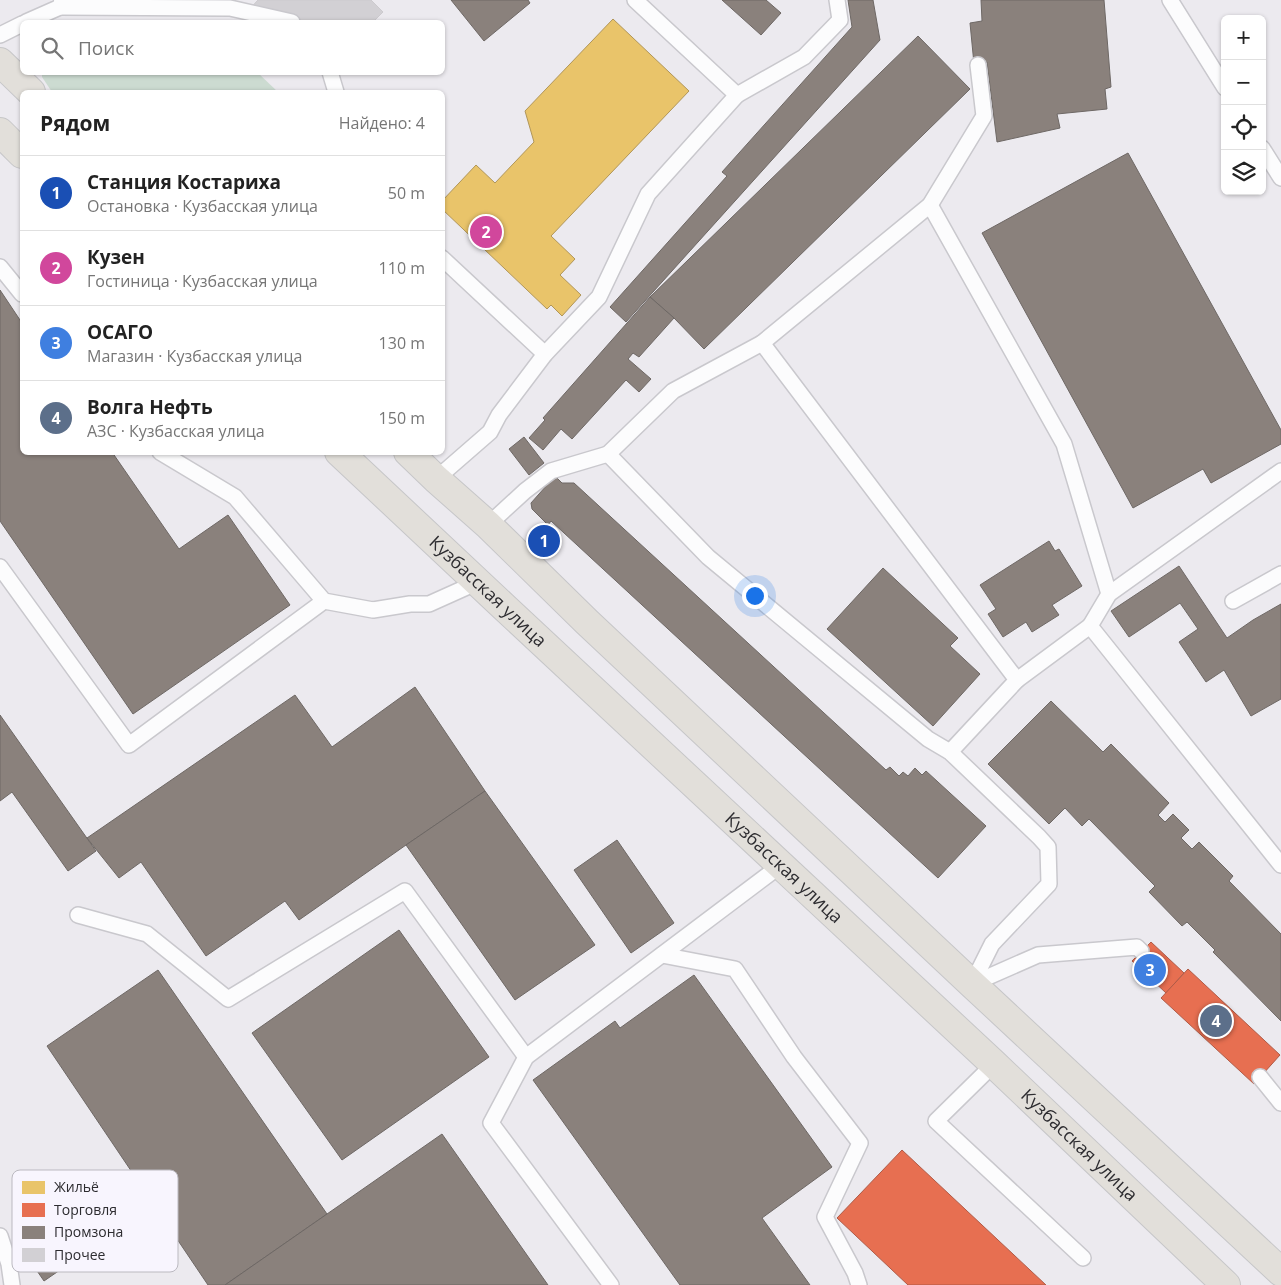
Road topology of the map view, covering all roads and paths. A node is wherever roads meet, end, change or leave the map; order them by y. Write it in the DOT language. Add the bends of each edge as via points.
graph roads {
  1 [pos="635,0"];
  2 [pos="837,0"];
  3 [pos="1170,0"];
  4 [pos="61,3"];
  5 [pos="30,20"];
  6 [pos="283,20"];
  7 [pos="20,25"];
  8 [pos="0,35"];
  9 [pos="0,62"];
  10 [pos="978,65"];
  11 [pos="331,75"];
  12 [pos="1221,82"];
  13 [pos="28,90"];
  14 [pos="335,90"];
  15 [pos="737,95"];
  16 [pos="0,132"];
  17 [pos="1263,150"];
  18 [pos="20,152"];
  19 [pos="1281,178"];
  20 [pos="930,205"];
  21 [pos="445,261"];
  22 [pos="0,267"];
  23 [pos="20,292"];
  24 [pos="762,343"];
  25 [pos="545,354"];
  26 [pos="608,454"];
  27 [pos="165,455"];
  28 [pos="342,455"];
  29 [pos="411,455"];
  30 [pos="1281,471"];
  31 [pos="436,480"];
  32 [pos="488,525"];
  33 [pos="0,567"];
  34 [pos="1281,574"];
  35 [pos="478,582"];
  36 [pos="1109,594"];
  37 [pos="324,601"];
  38 [pos="1234,601"];
  39 [pos="1090,626"];
  40 [pos="1017,680"];
  41 [pos="950,752"];
  42 [pos="1281,865"];
  43 [pos="781,866"];
  44 [pos="78,916"];
  45 [pos="1141,952"];
  46 [pos="662,955"];
  47 [pos="972,984"];
  48 [pos="526,1057"];
  49 [pos="994,1064"];
  50 [pos="1260,1077"];
  51 [pos="1281,1103"];
  52 [pos="0,1236"];
  53 [pos="1083,1258"];
  54 [pos="1281,1272"];
  55 [pos="1221,1284"];
  56 [pos="12,1285"];
  57 [pos="611,1285"];
  58 [pos="859,1285"];
  1 -- 15 [label="lane"];
  2 -- 15 [label="lane" via="840,20 804,57"];
  3 -- 12 [label="lane"];
  4 -- 5 [label="lane"];
  4 -- 6 [label="lane" via="230,8"];
  7 -- 8 [label="lane"];
  9 -- 13 [label="main road"];
  10 -- 20 [label="lane" via="984,116"];
  11 -- 14 [label="lane"];
  15 -- 25 [label="lane" via="648,194 599,297"];
  16 -- 18 [label="main road"];
  17 -- 19 [label="lane"];
  20 -- 24 [label="lane"];
  20 -- 36 [label="lane" via="1064,444"];
  21 -- 25 [label="lane"];
  22 -- 23 [label="lane"];
  24 -- 26 [label="lane" via="673,391"];
  24 -- 40 [label="lane"];
  25 -- 31 [label="lane" via="490,432"];
  26 -- 32 [label="lane" via="551,471"];
  26 -- 41 [label="lane" via="708,557 928,739"];
  27 -- 37 [label="lane" via="235,498"];
  28 -- 35 [label="main road, Кузбасская улица"];
  29 -- 31 [label="main road"];
  30 -- 36 [label="lane"];
  31 -- 32 [label="main road"];
  32 -- 47 [label="main road" via="586,622"];
  33 -- 37 [label="lane" via="129,745"];
  34 -- 38 [label="lane"];
  35 -- 37 [label="lane" via="429,604 373,610"];
  35 -- 43 [label="main road, Кузбасская улица"];
  36 -- 39 [label="lane"];
  39 -- 40 [label="lane"];
  39 -- 42 [label="lane"];
  40 -- 41 [label="lane"];
  41 -- 47 [label="lane" via="1048,847 1049,884 992,944"];
  43 -- 46 [label="lane"];
  43 -- 49 [label="main road, Кузбасская улица"];
  44 -- 48 [label="lane" via="147,934 228,999 405,891"];
  45 -- 47 [label="lane" via="1137,948 1038,955"];
  46 -- 48 [label="lane"];
  46 -- 58 [label="lane" via="735,969 794,1058 860,1143 826,1217"];
  47 -- 54 [label="main road"];
  48 -- 57 [label="lane" via="492,1123"];
  49 -- 53 [label="lane" via="936,1121"];
  49 -- 55 [label="main road, Кузбасская улица"];
  50 -- 51 [label="lane"];
  52 -- 56 [label="lane"];
}
